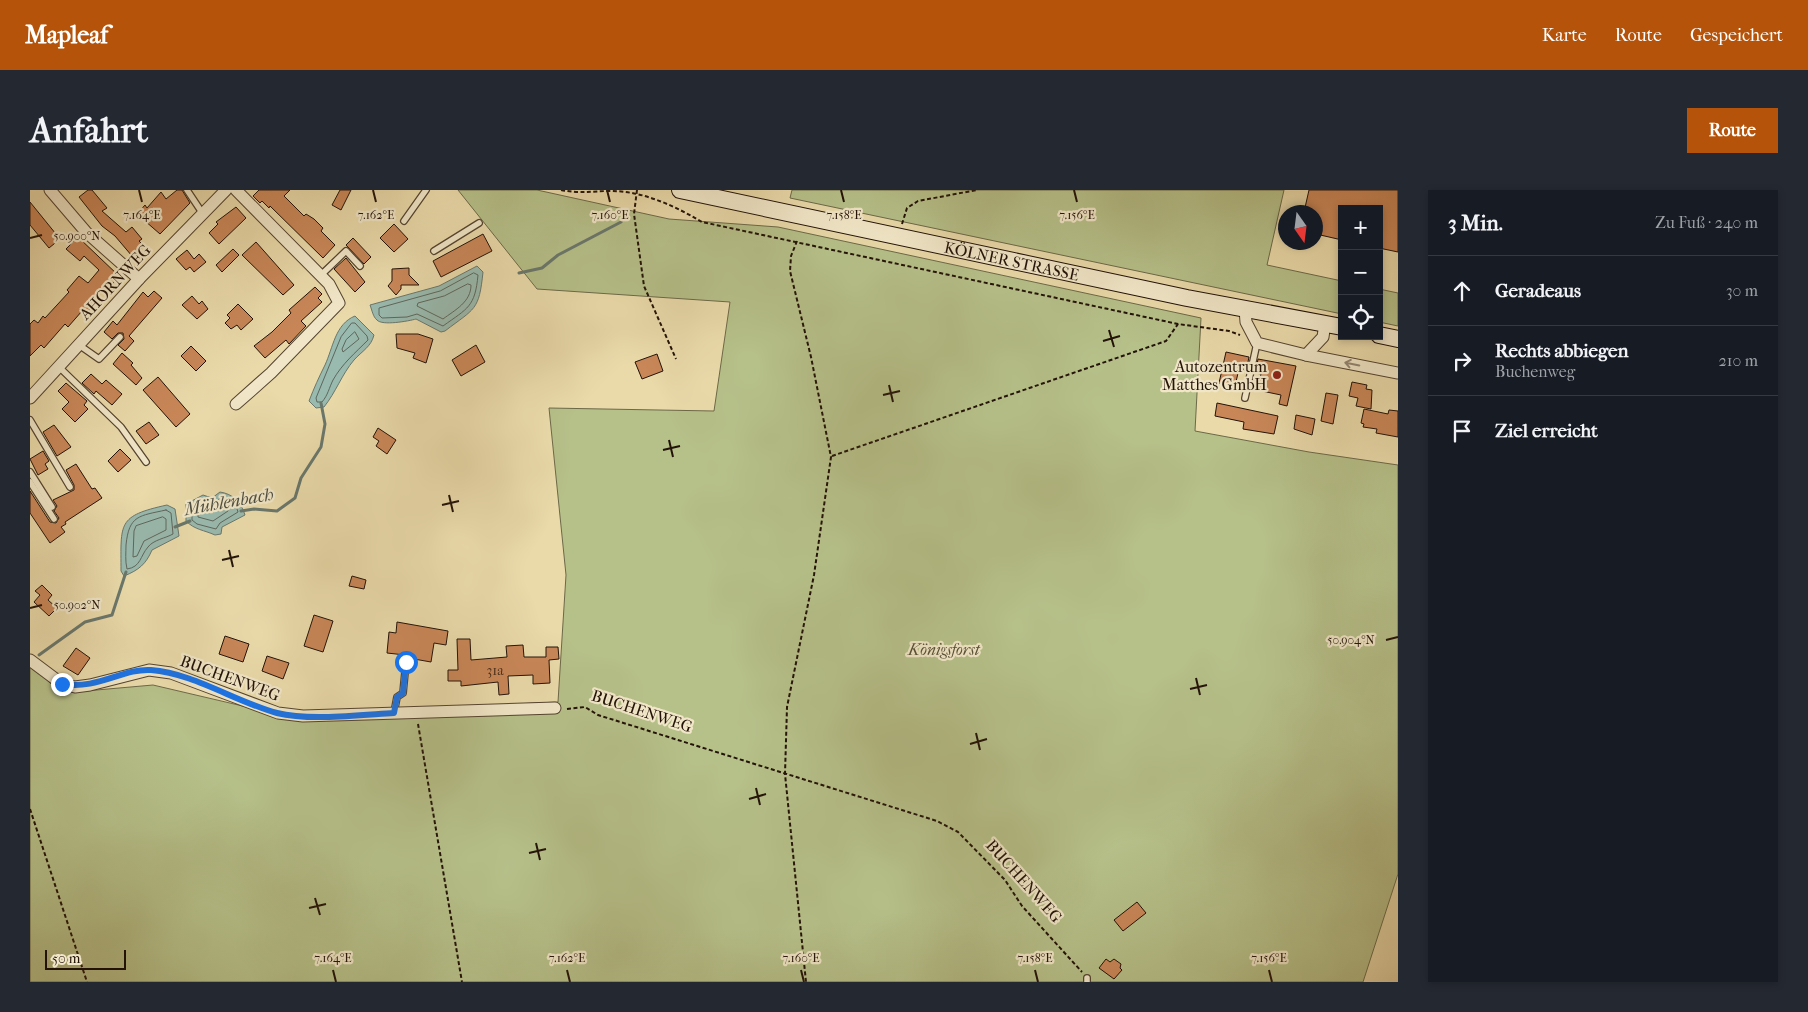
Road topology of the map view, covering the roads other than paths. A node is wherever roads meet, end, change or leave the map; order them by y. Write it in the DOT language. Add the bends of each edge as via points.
graph roads {
  1 [pos="50,190"];
  2 [pos="186,190"];
  3 [pos="226,190"];
  4 [pos="236,190"];
  5 [pos="426,190"];
  6 [pos="680,190"];
  7 [pos="710,193"];
  8 [pos="203,214"];
  9 [pos="404,221"];
  10 [pos="479,223"];
  11 [pos="434,251"];
  12 [pos="360,266"];
  13 [pos="321,275"];
  14 [pos="139,279"];
  15 [pos="1245,309"];
  16 [pos="1325,323"];
  17 [pos="1338,326"];
  18 [pos="1383,336"];
  19 [pos="120,337"];
  20 [pos="1398,339"];
  21 [pos="1257,343"];
  22 [pos="79,345"];
  23 [pos="1306,355"];
  24 [pos="59,367"];
  25 [pos="1398,373"];
  26 [pos="32,393"];
  27 [pos="1245,398"];
  28 [pos="236,404"];
  29 [pos="30,420"];
  30 [pos="146,462"];
  31 [pos="30,472"];
  32 [pos="30,482"];
  33 [pos="70,487"];
  34 [pos="52,507"];
  35 [pos="54,519"];
  36 [pos="30,660"];
  37 [pos="406,662"];
  38 [pos="555,708"];
  39 [pos="394,713"];
  1 -- 14 [label="street" via="86,232"];
  2 -- 8 [label="lane"];
  3 -- 8 [label="street, AHORNWEG"];
  4 -- 13 [label="street"];
  5 -- 9 [label="lane"];
  6 -- 7 [label="main road, KÖLNER STRASSE"];
  7 -- 15 [label="main road, KÖLNER STRASSE"];
  8 -- 14 [label="street, AHORNWEG"];
  10 -- 11 [label="lane"];
  12 -- 13 [label="lane" via="346,250"];
  13 -- 28 [label="street" via="339,303"];
  14 -- 22 [label="street, AHORNWEG"];
  15 -- 16 [label="main road, KÖLNER STRASSE"];
  15 -- 21 [label="street" via="1246,322"];
  16 -- 17 [label="main road, KÖLNER STRASSE"];
  16 -- 23 [label="street" via="1323,337"];
  18 -- 20 [label="main road"];
  19 -- 22 [label="lane" via="99,359"];
  21 -- 23 [label="street"];
  21 -- 27 [label="lane"];
  22 -- 24 [label="street, AHORNWEG"];
  25 -- 23 [label="street, one-way"];
  24 -- 26 [label="street, AHORNWEG"];
  24 -- 30 [label="lane" via="121,427"];
  29 -- 33 [label="lane"];
  31 -- 34 [label="lane"];
  32 -- 35 [label="lane"];
  36 -- 39 [label="street, BUCHENWEG" via="52,679 75,686 149,670 171,673 278,713 303,716"];
  37 -- 39 [label="lane" via="403,693 397,697"];
  38 -- 39 [label="street, BUCHENWEG"];
}
